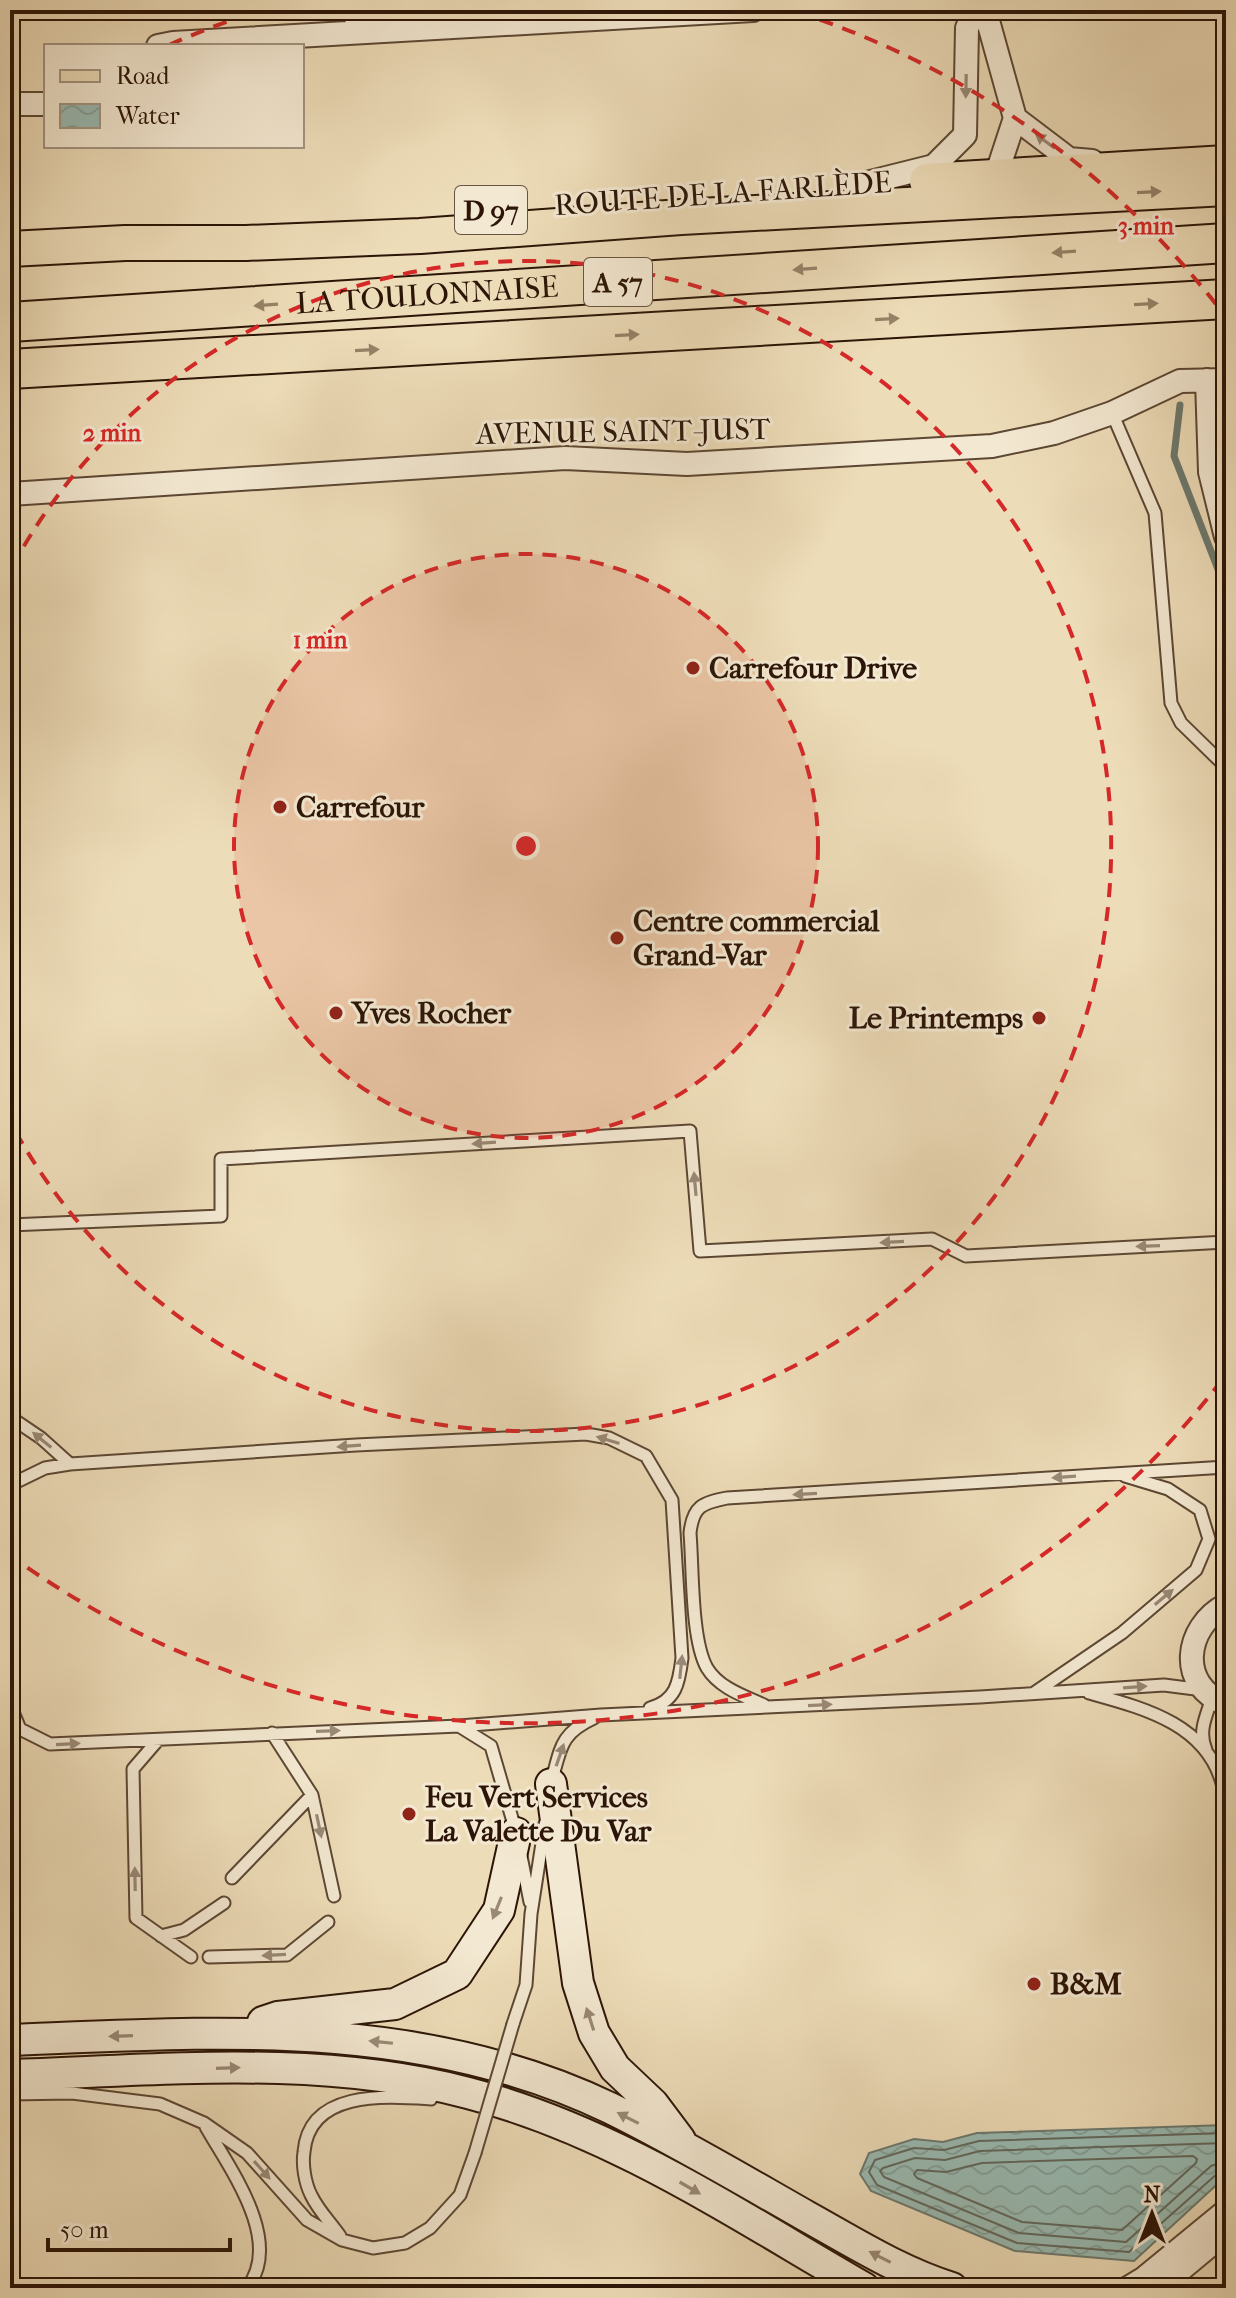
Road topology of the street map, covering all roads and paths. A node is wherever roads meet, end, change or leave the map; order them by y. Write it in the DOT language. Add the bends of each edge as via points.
graph roads {
  1 [pos="351,10"];
  2 [pos="753,10"];
  3 [pos="975,10"];
  4 [pos="985,10"];
  5 [pos="365,31"];
  6 [pos="168,44"];
  7 [pos="10,104"];
  8 [pos="44,104"];
  9 [pos="1015,118"];
  10 [pos="965,135"];
  11 [pos="1226,163"];
  12 [pos="1173,166"];
  13 [pos="988,184"];
  14 [pos="858,185"];
  15 [pos="1226,188"];
  16 [pos="125,243"];
  17 [pos="1226,243"];
  18 [pos="10,249"];
  19 [pos="1226,299"];
  20 [pos="10,322"];
  21 [pos="152,363"];
  22 [pos="10,369"];
  23 [pos="10,379"];
  24 [pos="1217,380"];
  25 [pos="1112,413"];
  26 [pos="10,494"];
  27 [pos="1226,537"];
  28 [pos="1226,804"];
  29 [pos="10,1225"];
  30 [pos="1226,1242"];
  31 [pos="10,1417"];
  32 [pos="70,1464"];
  33 [pos="1226,1467"];
  34 [pos="1116,1473"];
  35 [pos="10,1485"];
  36 [pos="1226,1605"];
  37 [pos="1081,1690"];
  38 [pos="1034,1694"];
  39 [pos="1218,1701"];
  40 [pos="10,1705"];
  41 [pos="768,1707"];
  42 [pos="630,1714"];
  43 [pos="601,1715"];
  44 [pos="459,1726"];
  45 [pos="272,1733"];
  46 [pos="158,1740"];
  47 [pos="1209,1755"];
  48 [pos="551,1784"];
  49 [pos="312,1795"];
  50 [pos="1226,1830"];
  51 [pos="516,1833"];
  52 [pos="232,1878"];
  53 [pos="334,1896"];
  54 [pos="224,1903"];
  55 [pos="531,1914"];
  56 [pos="328,1922"];
  57 [pos="161,1936"];
  58 [pos="191,1957"];
  59 [pos="209,1957"];
  60 [pos="231,2032"];
  61 [pos="10,2040"];
  62 [pos="10,2075"];
  63 [pos="10,2094"];
  64 [pos="499,2102"];
  65 [pos="204,2123"];
  66 [pos="686,2148"];
  67 [pos="1226,2211"];
  68 [pos="1226,2232"];
  69 [pos="342,2240"];
  70 [pos="247,2288"];
  71 [pos="864,2288"];
  72 [pos="952,2288"];
  73 [pos="1128,2288"];
  74 [pos="1164,2288"];
  1 -- 5 [label="street"];
  2 -- 5 [label="street"];
  3 -- 10 [label="street, one-way" via="967,28"];
  4 -- 9 [label="street"];
  5 -- 6 [label="street"];
  7 -- 8 [label="street"];
  12 -- 9 [label="street, one-way" via="1069,159"];
  9 -- 13 [label="street"];
  10 -- 13 [label="street"];
  10 -- 14 [label="street" via="934,166"];
  11 -- 12 [label="main road, ROUTE DE LA FARLÈDE / D 97"];
  12 -- 13 [label="main road, ROUTE DE LA FARLÈDE / D 97"];
  13 -- 14 [label="main road, ROUTE DE LA FARLÈDE / D 97"];
  13 -- 15 [label="main road, ROUTE DE LA FARLÈDE / D 97, one-way"];
  13 -- 16 [label="main road, ROUTE DE LA FARLÈDE / D 97" via="681,217 420,236"];
  14 -- 16 [label="main road, ROUTE DE LA FARLÈDE / D 97" via="612,200"];
  16 -- 18 [label="main road, ROUTE DE LA FARLÈDE / D 97"];
  17 -- 20 [label="highway, LA TOULONNAISE / A 57, one-way"];
  21 -- 19 [label="highway, LA TOULONNAISE / A 57, one-way"];
  21 -- 22 [label="highway, LA TOULONNAISE / A 57"];
  21 -- 23 [label="highway"];
  24 -- 25 [label="street, AVENUE SAINT-JUST" via="1180,381"];
  24 -- 27 [label="street" via="1210,472"];
  25 -- 26 [label="street, AVENUE SAINT-JUST" via="992,446 687,464 565,458"];
  25 -- 28 [label="lane" via="1155,513 1171,703 1181,723 1224,765"];
  30 -- 29 [label="lane, one-way" via="966,1256 932,1239 700,1251 690,1131 221,1159 221,1216"];
  32 -- 31 [label="lane, one-way"];
  32 -- 35 [label="lane" via="45,1468"];
  42 -- 32 [label="lane, one-way" via="664,1704 679,1683 672,1500 646,1456 609,1438 586,1434 356,1445"];
  33 -- 34 [label="lane"];
  38 -- 34 [label="lane, one-way" via="1122,1633 1196,1570 1209,1539 1200,1510 1168,1489"];
  34 -- 41 [label="lane, one-way" via="727,1498 697,1509 690,1533 699,1645 708,1670 727,1688"];
  36 -- 39 [label="street" via="1210,1614 1193,1643 1195,1676"];
  37 -- 38 [label="lane"];
  37 -- 39 [label="lane, one-way" via="1164,1685"];
  37 -- 47 [label="lane" via="1148,1709 1181,1727"];
  41 -- 38 [label="lane, one-way"];
  39 -- 47 [label="lane" via="1201,1729"];
  40 -- 46 [label="lane, one-way" via="20,1729 50,1744"];
  41 -- 42 [label="lane"];
  42 -- 43 [label="lane"];
  43 -- 44 [label="lane"];
  48 -- 43 [label="lane, one-way" via="561,1746 574,1728"];
  45 -- 44 [label="lane, one-way"];
  44 -- 51 [label="lane" via="491,1746"];
  45 -- 46 [label="lane"];
  45 -- 49 [label="lane"];
  57 -- 46 [label="lane, one-way" via="136,1918 133,1769"];
  47 -- 50 [label="lane" via="1223,1787"];
  48 -- 55 [label="lane"];
  66 -- 48 [label="main road, one-way" via="653,2104 615,2068 594,2033 578,1983"];
  49 -- 52 [label="lane"];
  49 -- 53 [label="lane, one-way"];
  51 -- 55 [label="lane"];
  51 -- 60 [label="main road, one-way" via="499,1910 457,1974 395,2004 278,2017"];
  54 -- 57 [label="lane" via="184,1930"];
  55 -- 69 [label="lane, bridge" via="526,1985 460,2195 430,2228 405,2243 373,2248"];
  56 -- 59 [label="lane, one-way" via="287,1955"];
  57 -- 58 [label="lane"];
  60 -- 61 [label="main road, one-way"];
  66 -- 60 [label="main road, one-way" via="606,2107 466,2058 405,2045"];
  62 -- 64 [label="main road, one-way" via="277,2067 413,2081"];
  63 -- 65 [label="lane" via="72,2093 160,2104"];
  64 -- 69 [label="lane" via="378,2097 334,2106 318,2118 305,2140 303,2163 311,2195"];
  64 -- 71 [label="main road, one-way" via="609,2144"];
  65 -- 69 [label="lane, one-way" via="247,2153 307,2220"];
  65 -- 70 [label="lane" via="254,2212 258,2267"];
  72 -- 66 [label="main road, one-way" via="849,2240"];
  67 -- 73 [label="street"];
  68 -- 74 [label="street"];
}
